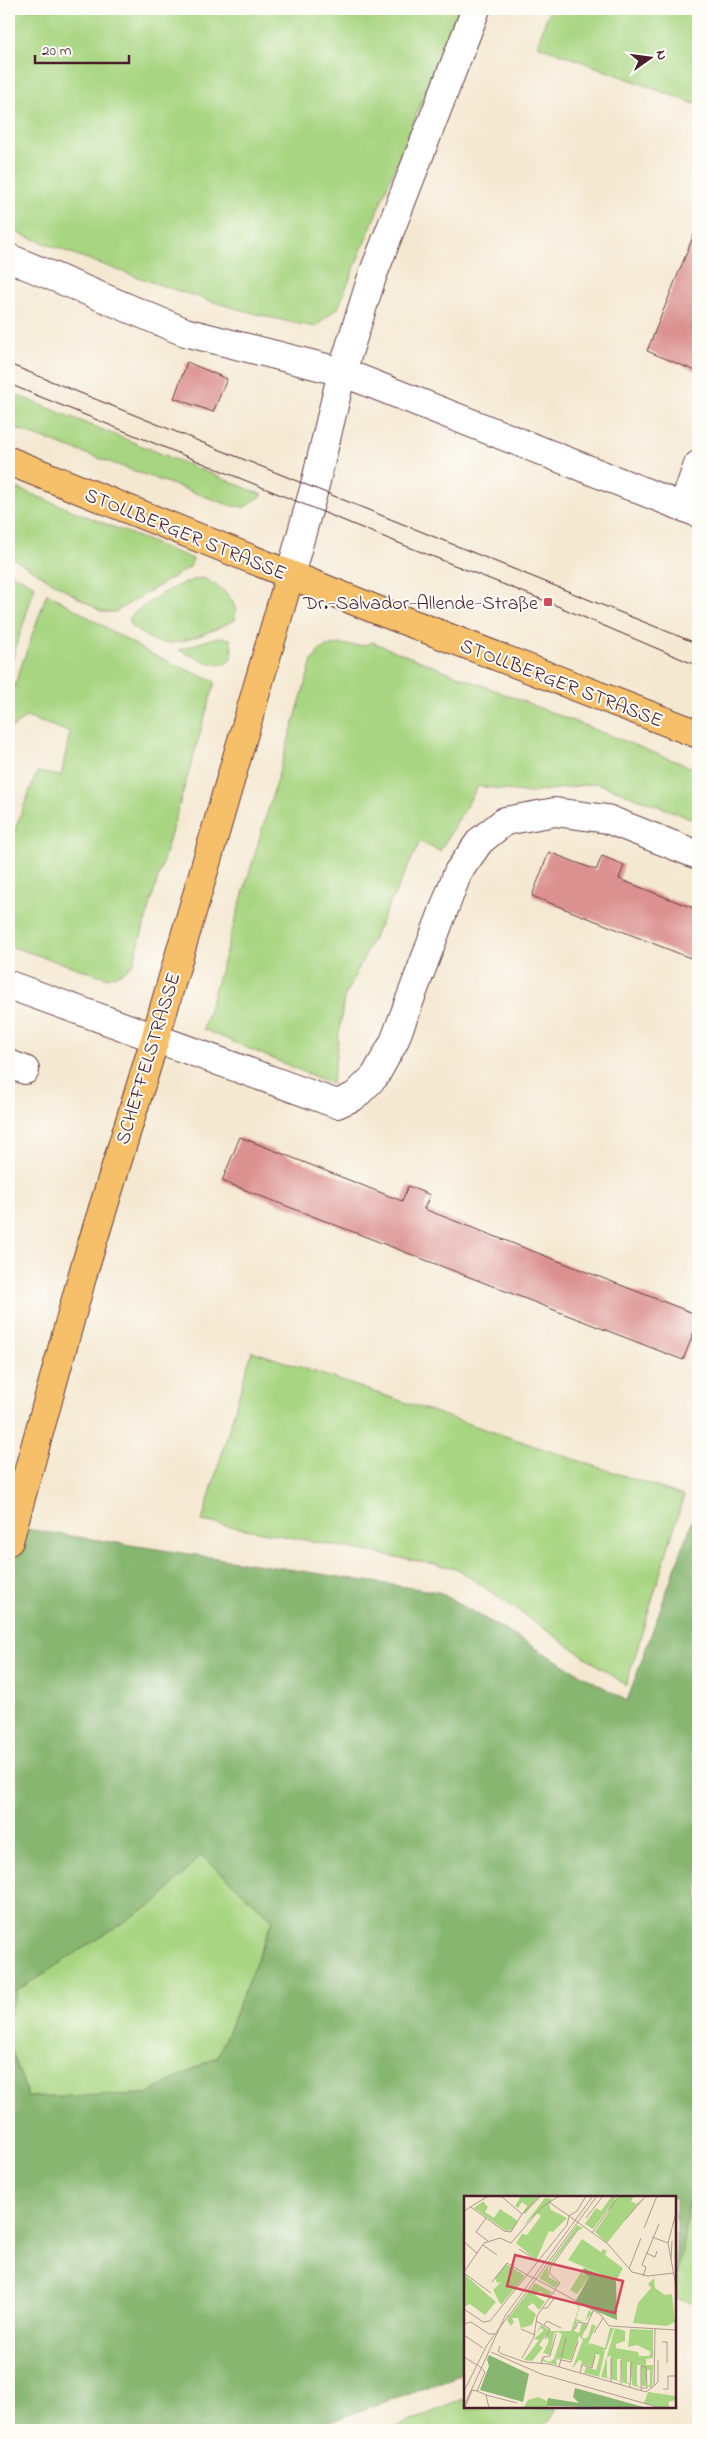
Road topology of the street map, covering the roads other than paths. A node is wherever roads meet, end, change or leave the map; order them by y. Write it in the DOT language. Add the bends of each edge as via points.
graph roads {
  1 [pos="476,9"];
  2 [pos="9,258"];
  3 [pos="342,372"];
  4 [pos="9,461"];
  5 [pos="698,465"];
  6 [pos="691,510"];
  7 [pos="290,575"];
  8 [pos="698,734"];
  9 [pos="698,855"];
  10 [pos="9,985"];
  11 [pos="155,1039"];
  12 [pos="9,1541"];
  1 -- 3 [label="street" via="372,277"];
  2 -- 3 [label="street" via="185,332"];
  3 -- 6 [label="street"];
  3 -- 7 [label="street"];
  4 -- 7 [label="main road, STOLLBERGER STRASSE"];
  5 -- 6 [label="street"];
  7 -- 8 [label="main road, STOLLBERGER STRASSE"];
  7 -- 11 [label="main road, SCHEFFELSTRASSE"];
  9 -- 11 [label="street" via="606,819 555,812 504,821 480,841 458,872 394,1042 375,1076 355,1096 337,1104"];
  10 -- 11 [label="street"];
  11 -- 12 [label="main road, SCHEFFELSTRASSE" via="84,1270"];
}
